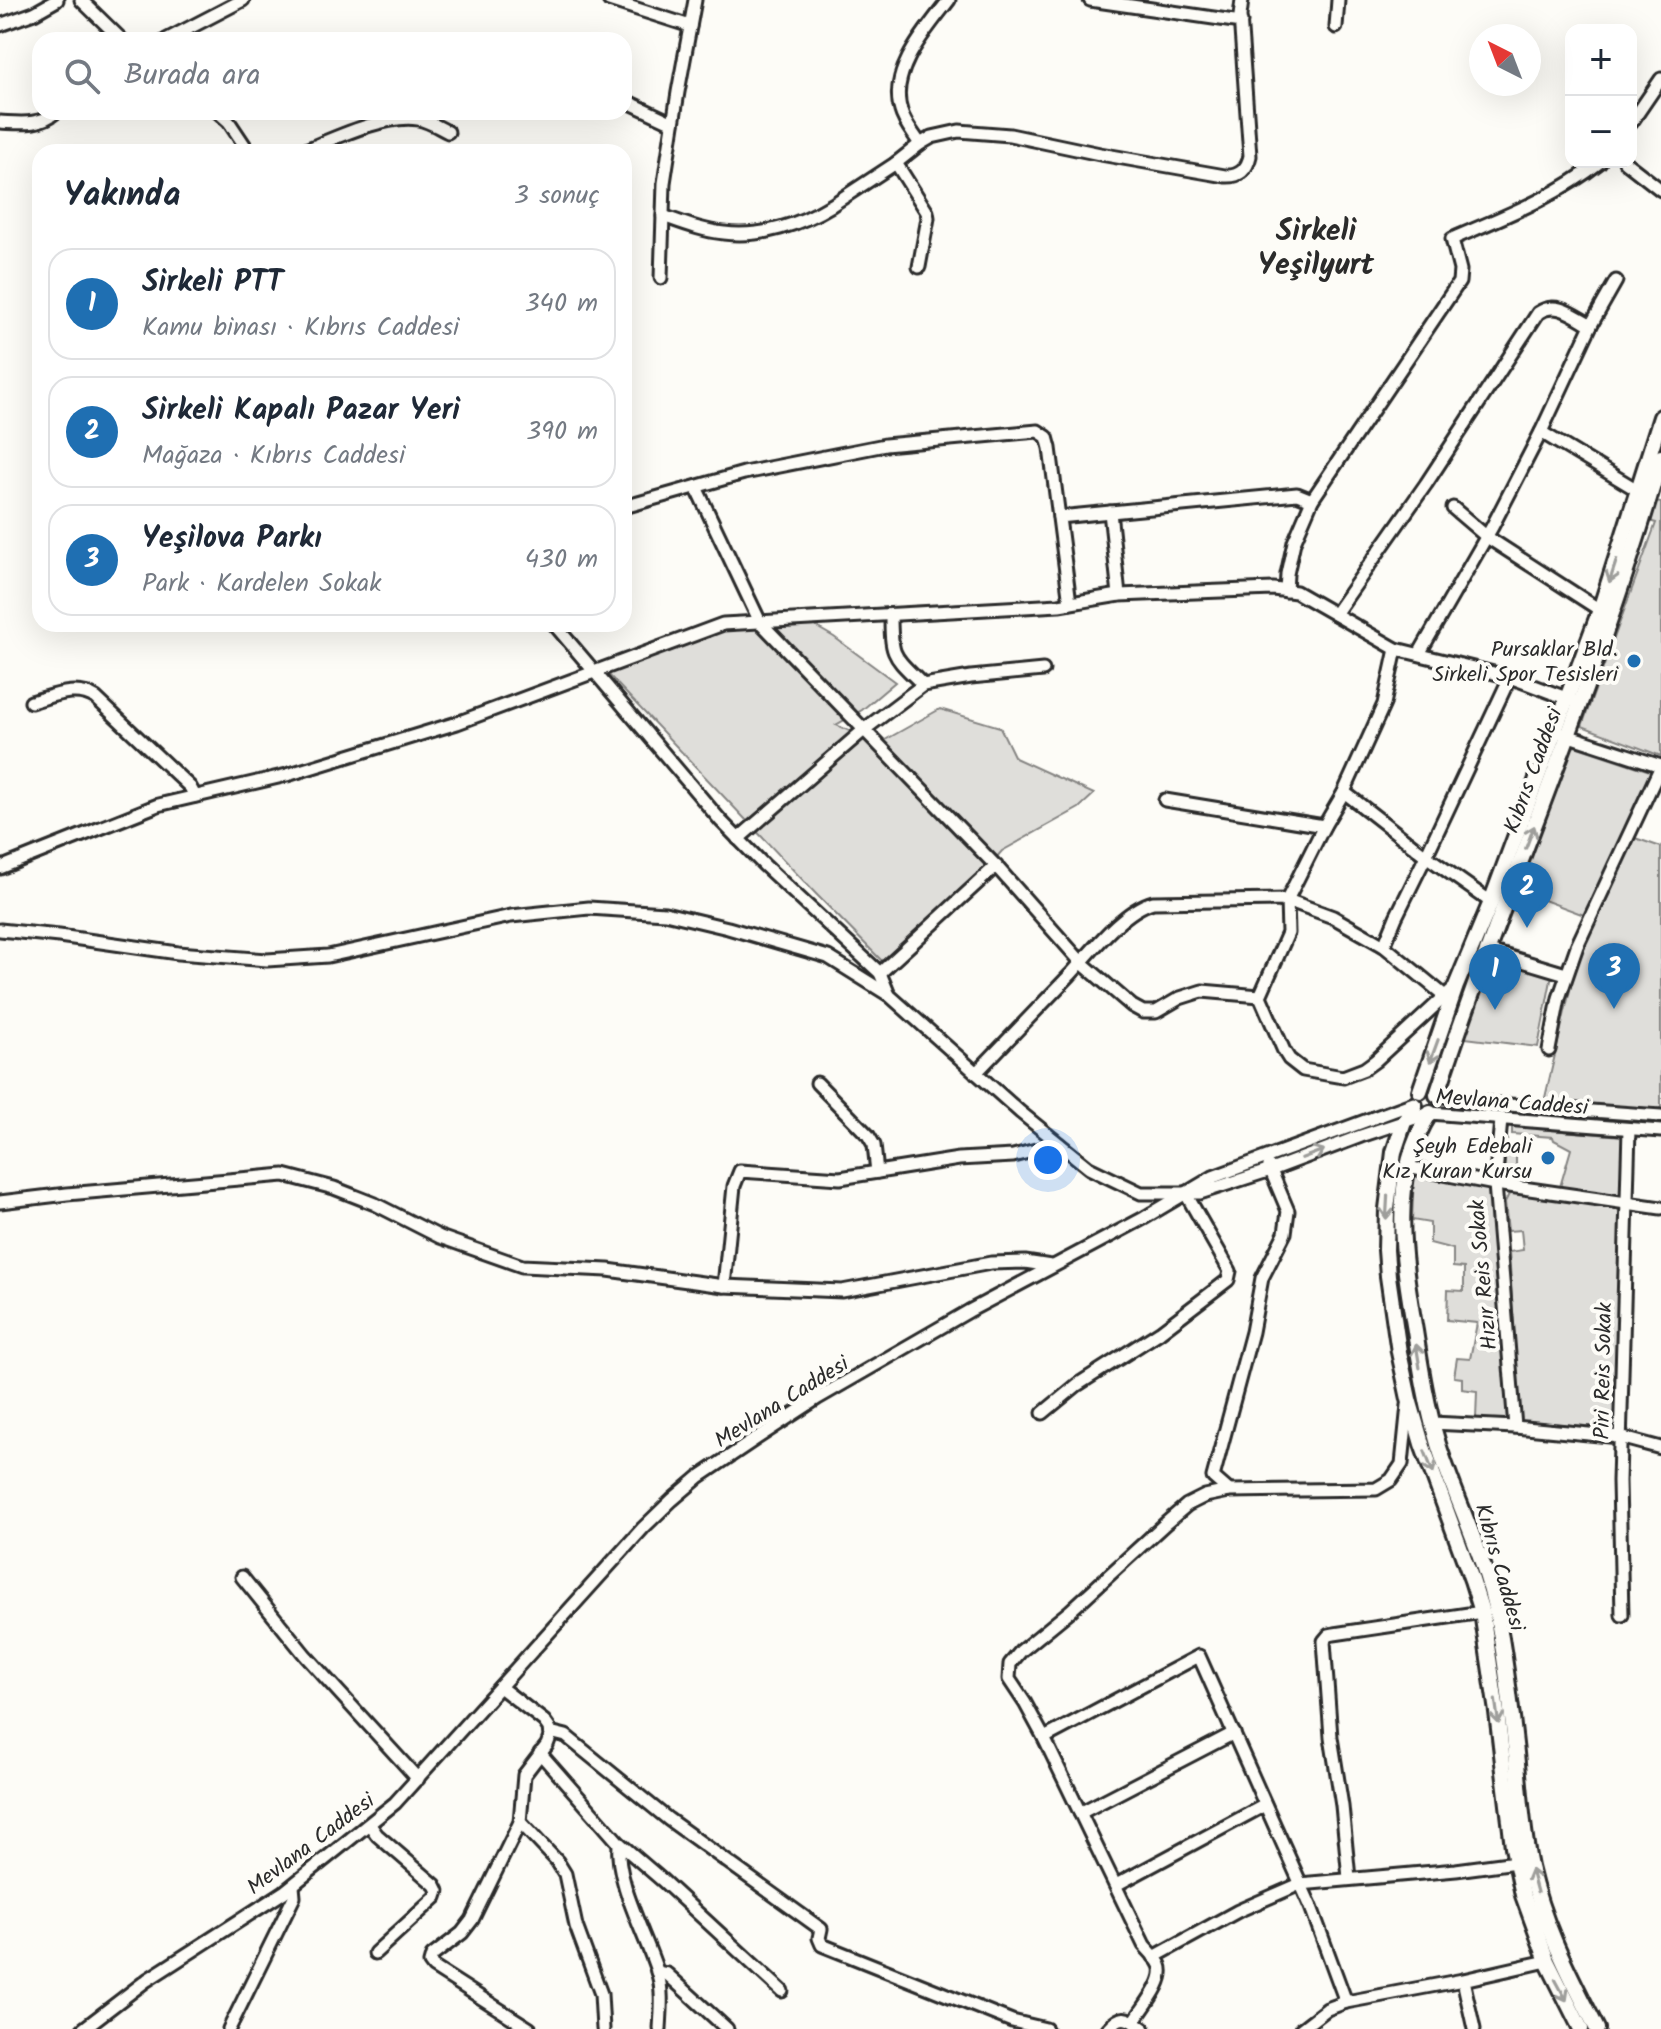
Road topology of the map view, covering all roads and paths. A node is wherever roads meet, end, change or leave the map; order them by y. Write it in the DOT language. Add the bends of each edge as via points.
graph roads {
  1 [pos="57,0"];
  2 [pos="81,0"];
  3 [pos="243,0"];
  4 [pos="609,0"];
  5 [pos="695,0"];
  6 [pos="949,0"];
  7 [pos="1090,0"];
  8 [pos="1242,0"];
  9 [pos="1338,0"];
  10 [pos="1241,22"];
  11 [pos="0,25"];
  12 [pos="690,26"];
  13 [pos="1336,27"];
  14 [pos="114,32"];
  15 [pos="181,32"];
  16 [pos="1661,79"];
  17 [pos="632,104"];
  18 [pos="1637,114"];
  19 [pos="44,120"];
  20 [pos="227,120"];
  21 [pos="391,120"];
  22 [pos="420,120"];
  23 [pos="0,122"];
  24 [pos="673,123"];
  25 [pos="448,132"];
  26 [pos="244,144"];
  27 [pos="321,144"];
  28 [pos="920,144"];
  29 [pos="896,163"];
  30 [pos="1592,168"];
  31 [pos="1633,168"];
  32 [pos="1661,190"];
  33 [pos="663,216"];
  34 [pos="919,267"];
  35 [pos="661,278"];
  36 [pos="1616,281"];
  37 [pos="1591,325"];
  38 [pos="1661,417"];
  39 [pos="1541,432"];
  40 [pos="1661,457"];
  41 [pos="696,487"];
  42 [pos="1639,491"];
  43 [pos="1312,500"];
  44 [pos="632,505"];
  45 [pos="1453,508"];
  46 [pos="1110,512"];
  47 [pos="1059,517"];
  48 [pos="1487,537"];
  49 [pos="1286,591"];
  50 [pos="1119,595"];
  51 [pos="1070,603"];
  52 [pos="1600,610"];
  53 [pos="1335,614"];
  54 [pos="891,615"];
  55 [pos="760,622"];
  56 [pos="561,632"];
  57 [pos="1396,649"];
  58 [pos="1419,654"];
  59 [pos="1043,670"];
  60 [pos="594,673"];
  61 [pos="1510,677"];
  62 [pos="923,685"];
  63 [pos="1566,697"];
  64 [pos="31,702"];
  65 [pos="1580,704"];
  66 [pos="865,729"];
  67 [pos="1562,734"];
  68 [pos="1661,766"];
  69 [pos="1344,792"];
  70 [pos="195,796"];
  71 [pos="1165,800"];
  72 [pos="1324,826"];
  73 [pos="738,839"];
  74 [pos="1426,856"];
  75 [pos="996,866"];
  76 [pos="0,868"];
  77 [pos="1287,900"];
  78 [pos="1491,902"];
  79 [pos="0,930"];
  80 [pos="1384,946"];
  81 [pos="1486,950"];
  82 [pos="1082,963"];
  83 [pos="880,973"];
  84 [pos="1566,974"];
  85 [pos="1450,991"];
  86 [pos="889,995"];
  87 [pos="1260,996"];
  88 [pos="1549,1050"];
  89 [pos="976,1073"];
  90 [pos="817,1083"];
  91 [pos="1437,1095"];
  92 [pos="1416,1100"];
  93 [pos="1430,1113"];
  94 [pos="1661,1116"];
  95 [pos="1501,1120"];
  96 [pos="1404,1122"];
  97 [pos="1629,1129"];
  98 [pos="1661,1131"];
  99 [pos="1059,1144"];
  100 [pos="1266,1158"];
  101 [pos="1407,1167"];
  102 [pos="1271,1170"];
  103 [pos="877,1172"];
  104 [pos="1495,1184"];
  105 [pos="1186,1194"];
  106 [pos="0,1202"];
  107 [pos="1626,1204"];
  108 [pos="1661,1208"];
  109 [pos="1052,1266"];
  110 [pos="724,1286"];
  111 [pos="1424,1395"];
  112 [pos="1409,1399"];
  113 [pos="1043,1413"];
  114 [pos="1432,1423"];
  115 [pos="1515,1427"];
  116 [pos="1620,1437"];
  117 [pos="1661,1448"];
  118 [pos="1229,1491"];
  119 [pos="242,1577"];
  120 [pos="1482,1612"];
  121 [pos="1622,1615"];
  122 [pos="500,1687"];
  123 [pos="550,1732"];
  124 [pos="1234,1733"];
  125 [pos="1044,1738"];
  126 [pos="540,1753"];
  127 [pos="418,1779"];
  128 [pos="1265,1805"];
  129 [pos="1080,1813"];
  130 [pos="520,1822"];
  131 [pos="370,1825"];
  132 [pos="619,1843"];
  133 [pos="1516,1862"];
  134 [pos="1349,1878"];
  135 [pos="1300,1884"];
  136 [pos="1116,1885"];
  137 [pos="293,1886"];
  138 [pos="375,1953"];
  139 [pos="1154,1957"];
  140 [pos="1547,1961"];
  141 [pos="657,1972"];
  142 [pos="1463,1980"];
  143 [pos="782,1991"];
  144 [pos="1346,2002"];
  145 [pos="1139,2025"];
  146 [pos="83,2029"];
  147 [pos="229,2029"];
  148 [pos="530,2029"];
  149 [pos="603,2029"];
  150 [pos="660,2029"];
  151 [pos="727,2029"];
  152 [pos="1046,2029"];
  153 [pos="1108,2029"];
  154 [pos="1301,2029"];
  155 [pos="1474,2029"];
  156 [pos="1581,2029"];
  157 [pos="1597,2029"];
  1 -- 11 [label="street"];
  2 -- 14 [label="street"];
  3 -- 15 [label="street"];
  4 -- 12 [label="street"];
  5 -- 12 [label="street"];
  6 -- 28 [label="street" via="905,64 897,93 901,114"];
  7 -- 10 [label="street"];
  8 -- 10 [label="street"];
  9 -- 13 [label="street"];
  10 -- 28 [label="street" via="1250,156 1234,176 997,134 959,131"];
  12 -- 24 [label="street"];
  16 -- 18 [label="street"];
  17 -- 24 [label="street"];
  19 -- 23 [label="street"];
  20 -- 26 [label="street"];
  21 -- 27 [label="street"];
  22 -- 25 [label="street"];
  24 -- 33 [label="street"];
  28 -- 29 [label="street"];
  29 -- 33 [label="street" via="818,214 765,231 721,233"];
  29 -- 34 [label="street" via="927,212"];
  30 -- 43 [label="street" via="1549,196 1452,239 1460,270 1457,286"];
  31 -- 32 [label="street"];
  33 -- 35 [label="street"];
  36 -- 37 [label="street"];
  37 -- 39 [label="street"];
  37 -- 53 [label="street" via="1556,307 1538,313"];
  38 -- 42 [label="main road"];
  39 -- 42 [label="street"];
  39 -- 48 [label="street"];
  40 -- 65 [label="main road, Kıbrıs Caddesi"];
  41 -- 44 [label="street"];
  41 -- 47 [label="street" via="885,445 1038,431 1050,448"];
  41 -- 55 [label="street"];
  42 -- 52 [label="main road, one-way"];
  43 -- 46 [label="street" via="1297,494"];
  43 -- 49 [label="street" via="1294,542"];
  45 -- 48 [label="street"];
  46 -- 47 [label="street"];
  46 -- 50 [label="street"];
  47 -- 51 [label="street"];
  48 -- 52 [label="street"];
  48 -- 58 [label="street"];
  49 -- 50 [label="street"];
  49 -- 53 [label="street"];
  50 -- 51 [label="street"];
  51 -- 54 [label="street"];
  52 -- 63 [label="main road"];
  53 -- 57 [label="street"];
  54 -- 55 [label="street"];
  54 -- 62 [label="street" via="895,657"];
  55 -- 60 [label="street" via="723,624"];
  55 -- 66 [label="street"];
  56 -- 60 [label="street"];
  57 -- 58 [label="street"];
  57 -- 69 [label="street" via="1384,704"];
  58 -- 61 [label="street"];
  59 -- 62 [label="street"];
  60 -- 70 [label="street" via="457,723 287,775"];
  60 -- 73 [label="street"];
  61 -- 63 [label="street"];
  61 -- 74 [label="street"];
  62 -- 66 [label="street"];
  63 -- 65 [label="street"];
  63 -- 67 [label="main road"];
  64 -- 70 [label="street" via="74,691 88,693"];
  65 -- 67 [label="main road, Kıbrıs Caddesi"];
  66 -- 73 [label="street"];
  66 -- 75 [label="street"];
  67 -- 68 [label="street"];
  67 -- 78 [label="main road"];
  81 -- 67 [label="main road, Kıbrıs Caddesi, one-way"];
  68 -- 84 [label="street"];
  69 -- 72 [label="street"];
  69 -- 74 [label="street"];
  70 -- 76 [label="street" via="158,805"];
  71 -- 72 [label="street"];
  72 -- 77 [label="street"];
  73 -- 83 [label="street"];
  74 -- 78 [label="street"];
  74 -- 80 [label="street"];
  75 -- 82 [label="street"];
  75 -- 83 [label="street"];
  77 -- 80 [label="street" via="1333,917"];
  77 -- 82 [label="street" via="1147,904 1132,911"];
  77 -- 87 [label="street" via="1288,933"];
  78 -- 85 [label="main road"];
  79 -- 86 [label="street" via="267,960 328,956 511,916 589,908 665,913 828,957"];
  80 -- 85 [label="street"];
  81 -- 84 [label="street"];
  81 -- 91 [label="main road, Kıbrıs Caddesi"];
  82 -- 87 [label="street" via="1143,1012 1156,1012 1202,991"];
  82 -- 89 [label="street"];
  83 -- 86 [label="street"];
  84 -- 88 [label="street"];
  85 -- 87 [label="street" via="1375,1061 1343,1077 1303,1070 1289,1059"];
  85 -- 92 [label="main road, one-way"];
  86 -- 89 [label="street"];
  89 -- 99 [label="street"];
  90 -- 103 [label="street" via="868,1135"];
  91 -- 92 [label="main road" via="1427,1089"];
  91 -- 93 [label="main road" via="1438,1106"];
  91 -- 94 [label="street"];
  92 -- 93 [label="main road" via="1423,1113"];
  92 -- 96 [label="main road"];
  92 -- 100 [label="street"];
  93 -- 95 [label="street, Mevlana Caddesi"];
  93 -- 96 [label="street, Mevlana Caddesi"];
  93 -- 101 [label="main road, Kıbrıs Caddesi"];
  95 -- 97 [label="street, Mevlana Caddesi"];
  95 -- 104 [label="street, Hızır Reis Sokak"];
  102 -- 96 [label="street, Mevlana Caddesi, one-way"];
  96 -- 112 [label="main road, one-way" via="1388,1190 1386,1250"];
  97 -- 98 [label="street, Mevlana Caddesi"];
  97 -- 107 [label="street, Piri Reis Sokak"];
  99 -- 103 [label="street" via="1013,1156"];
  99 -- 105 [label="street" via="1089,1168 1141,1193"];
  100 -- 102 [label="street"];
  100 -- 105 [label="street" via="1213,1177"];
  101 -- 104 [label="street"];
  111 -- 101 [label="main road, Kıbrıs Caddesi, one-way" via="1402,1243"];
  102 -- 105 [label="street, Mevlana Caddesi"];
  102 -- 118 [label="street" via="1288,1211 1285,1233 1262,1278 1213,1477"];
  103 -- 110 [label="street" via="840,1178 740,1171"];
  104 -- 107 [label="street"];
  104 -- 115 [label="street, Hızır Reis Sokak"];
  105 -- 109 [label="street, Mevlana Caddesi"];
  105 -- 113 [label="street" via="1230,1271 1228,1280"];
  106 -- 110 [label="street" via="284,1175 334,1188 440,1237 522,1266 608,1270"];
  107 -- 108 [label="street"];
  107 -- 116 [label="street, Piri Reis Sokak"];
  109 -- 110 [label="street" via="991,1263 842,1291"];
  109 -- 122 [label="street, Mevlana Caddesi" via="818,1398 699,1477 643,1528"];
  111 -- 112 [label="street"];
  111 -- 114 [label="main road, Kıbrıs Caddesi"];
  112 -- 118 [label="street" via="1402,1464 1376,1489"];
  112 -- 120 [label="main road, one-way"];
  114 -- 115 [label="street"];
  157 -- 114 [label="main road, Kıbrıs Caddesi, one-way" via="1559,1955 1531,1870 1496,1615"];
  115 -- 116 [label="street"];
  116 -- 117 [label="street"];
  116 -- 121 [label="street, Piri Reis Sokak"];
  118 -- 125 [label="street" via="1187,1505 1012,1660 1009,1679"];
  119 -- 127 [label="street"];
  120 -- 133 [label="main road, one-way"];
  120 -- 134 [label="street" via="1334,1634 1324,1641"];
  122 -- 123 [label="street" via="544,1721"];
  122 -- 127 [label="street, Mevlana Caddesi"];
  123 -- 126 [label="street"];
  123 -- 152 [label="street" via="566,1736 668,1819 803,1914 821,1929 822,1945 1012,2021"];
  124 -- 125 [label="street" via="1199,1656"];
  124 -- 128 [label="street"];
  124 -- 129 [label="street"];
  125 -- 129 [label="street"];
  126 -- 130 [label="street" via="524,1775"];
  126 -- 132 [label="street"];
  127 -- 131 [label="street, Mevlana Caddesi"];
  128 -- 135 [label="street"];
  128 -- 136 [label="street"];
  129 -- 136 [label="street"];
  130 -- 148 [label="street" via="472,1920 430,1961"];
  130 -- 149 [label="street" via="565,1874 576,1926 601,1994"];
  131 -- 137 [label="street, Mevlana Caddesi"];
  131 -- 138 [label="street" via="438,1891"];
  132 -- 141 [label="street" via="622,1874"];
  132 -- 143 [label="street"];
  133 -- 134 [label="street"];
  133 -- 140 [label="main road"];
  134 -- 135 [label="street"];
  135 -- 139 [label="street"];
  135 -- 144 [label="street"];
  136 -- 139 [label="street"];
  137 -- 146 [label="street, Mevlana Caddesi" via="147,1980"];
  137 -- 147 [label="street" via="294,1897"];
  139 -- 145 [label="street" via="1162,1976"];
  140 -- 142 [label="street"];
  140 -- 156 [label="main road, one-way"];
  141 -- 150 [label="street"];
  141 -- 151 [label="street" via="667,1974"];
  142 -- 144 [label="street"];
  142 -- 155 [label="street"];
  144 -- 154 [label="street"];
  145 -- 153 [label="street" via="1119,2018"];
}
